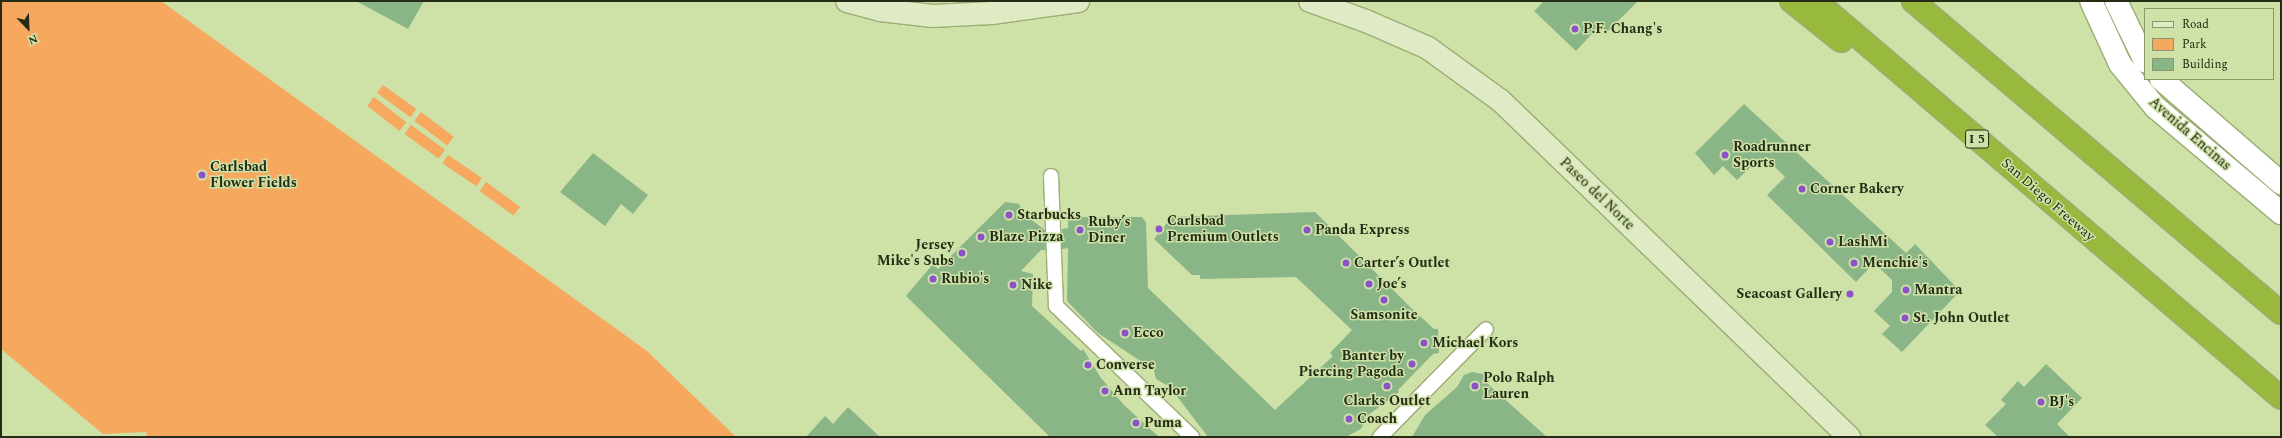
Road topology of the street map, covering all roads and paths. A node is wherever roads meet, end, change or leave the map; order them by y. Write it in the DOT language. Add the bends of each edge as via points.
graph roads {
  1 [pos="847,1"];
  2 [pos="1078,1"];
  3 [pos="1310,1"];
  4 [pos="1791,1"];
  5 [pos="1816,1"];
  6 [pos="1913,1"];
  7 [pos="1929,1"];
  8 [pos="2091,1"];
  9 [pos="2116,1"];
  10 [pos="1969,50"];
  11 [pos="2144,59"];
  12 [pos="2162,80"];
  13 [pos="1051,176"];
  14 [pos="2281,183"];
  15 [pos="2281,213"];
  16 [pos="2137,276"];
  17 [pos="2281,313"];
  18 [pos="1486,329"];
  19 [pos="2281,398"];
  20 [pos="1192,437"];
  21 [pos="1380,437"];
  22 [pos="1849,437"];
  1 -- 2 [label="main road" via="880,10 933,16 992,13"];
  3 -- 22 [label="main road, Paseo del Norte" via="1366,21 1428,48 1501,101"];
  4 -- 16 [label="highway"];
  5 -- 16 [label="highway, San Diego Freeway / I 5"];
  6 -- 10 [label="highway"];
  7 -- 10 [label="highway"];
  8 -- 15 [label="street, Avenida Encinas" via="2120,64 2155,107"];
  9 -- 11 [label="street"];
  10 -- 17 [label="highway"];
  12 -- 14 [label="street, Avenida Encinas"];
  13 -- 20 [label="street" via="1056,306"];
  16 -- 19 [label="highway, San Diego Freeway / I 5"];
  18 -- 21 [label="street"];
}
